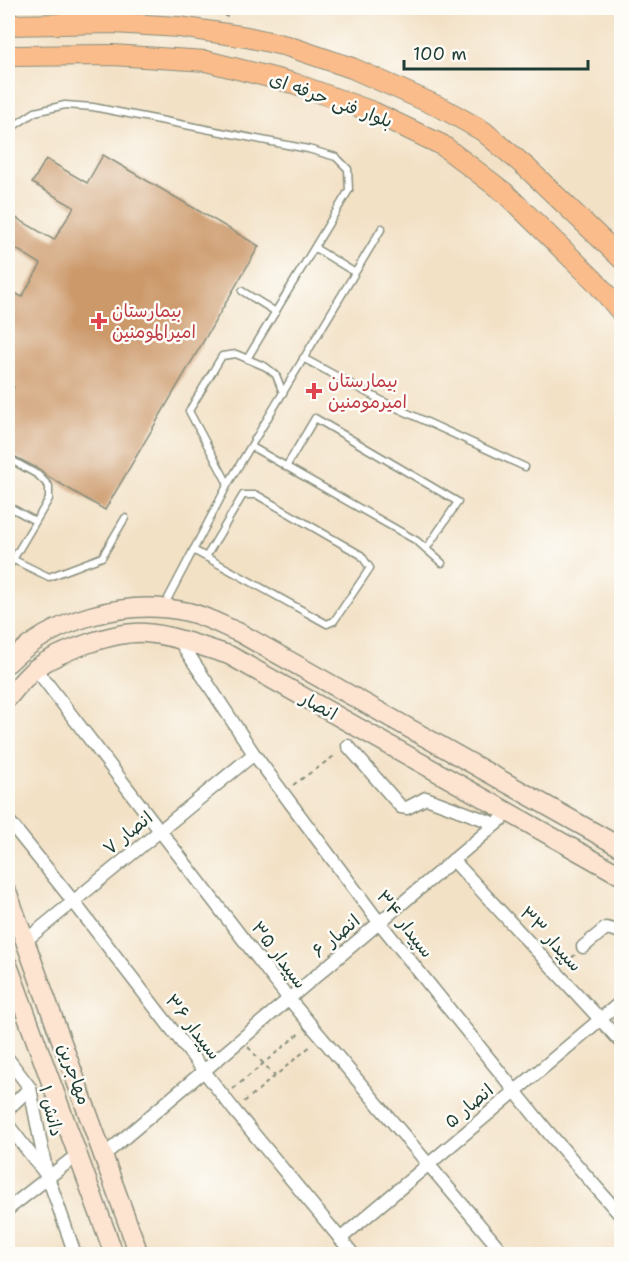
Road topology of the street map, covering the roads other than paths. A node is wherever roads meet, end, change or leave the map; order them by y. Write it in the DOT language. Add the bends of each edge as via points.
graph roads {
  1 [pos="8,25"];
  2 [pos="8,56"];
  3 [pos="8,130"];
  4 [pos="382,228"];
  5 [pos="315,248"];
  6 [pos="621,259"];
  7 [pos="354,272"];
  8 [pos="242,291"];
  9 [pos="276,312"];
  10 [pos="621,313"];
  11 [pos="303,358"];
  12 [pos="247,359"];
  13 [pos="283,393"];
  14 [pos="252,447"];
  15 [pos="8,458"];
  16 [pos="286,467"];
  17 [pos="525,467"];
  18 [pos="228,484"];
  19 [pos="8,506"];
  20 [pos="125,518"];
  21 [pos="35,521"];
  22 [pos="426,549"];
  23 [pos="193,550"];
  24 [pos="206,557"];
  25 [pos="10,558"];
  26 [pos="442,563"];
  27 [pos="8,568"];
  28 [pos="162,609"];
  29 [pos="179,640"];
  30 [pos="8,663"];
  31 [pos="36,669"];
  32 [pos="334,686"];
  33 [pos="8,698"];
  34 [pos="322,708"];
  35 [pos="348,746"];
  36 [pos="254,754"];
  37 [pos="527,795"];
  38 [pos="502,818"];
  39 [pos="8,820"];
  40 [pos="161,830"];
  41 [pos="621,848"];
  42 [pos="453,860"];
  43 [pos="621,876"];
  44 [pos="8,894"];
  45 [pos="73,901"];
  46 [pos="380,922"];
  47 [pos="621,932"];
  48 [pos="25,941"];
  49 [pos="583,947"];
  50 [pos="8,965"];
  51 [pos="289,999"];
  52 [pos="621,1001"];
  53 [pos="601,1019"];
  54 [pos="621,1043"];
  55 [pos="8,1059"];
  56 [pos="204,1071"];
  57 [pos="30,1088"];
  58 [pos="515,1091"];
  59 [pos="8,1109"];
  60 [pos="8,1125"];
  61 [pos="77,1155"];
  62 [pos="103,1156"];
  63 [pos="427,1165"];
  64 [pos="48,1177"];
  65 [pos="8,1209"];
  66 [pos="621,1217"];
  67 [pos="340,1239"];
  68 [pos="75,1254"];
  69 [pos="114,1254"];
  70 [pos="139,1254"];
  71 [pos="353,1254"];
  72 [pos="504,1254"];
  1 -- 6 [label="main road, بلوار فنی حرفه ای" via="112,23 179,27 287,46 352,68 483,131"];
  2 -- 10 [label="main road, بلوار فنی حرفه ای" via="112,55 206,61 293,83 373,112 442,145 505,193 594,280"];
  3 -- 5 [label="lane" via="35,112 65,105 93,107 336,157 348,169 349,190"];
  4 -- 7 [label="lane"];
  5 -- 7 [label="lane"];
  5 -- 9 [label="lane"];
  7 -- 11 [label="lane"];
  8 -- 9 [label="lane"];
  9 -- 12 [label="lane"];
  11 -- 13 [label="lane"];
  11 -- 17 [label="lane" via="388,404"];
  12 -- 13 [label="lane" via="276,375"];
  12 -- 18 [label="lane" via="236,354 222,356 189,411"];
  13 -- 14 [label="lane"];
  14 -- 16 [label="lane"];
  14 -- 18 [label="lane"];
  15 -- 21 [label="lane" via="49,486 49,499"];
  16 -- 22 [label="lane"];
  16 -- 22 [label="lane" via="315,418 458,502"];
  18 -- 23 [label="lane"];
  19 -- 21 [label="lane"];
  20 -- 25 [label="lane" via="102,557 49,577"];
  21 -- 25 [label="lane"];
  22 -- 26 [label="lane"];
  23 -- 24 [label="lane"];
  23 -- 28 [label="lane"];
  24 -- 24 [label="lane" via="327,624 334,621 370,568 361,555 258,495 243,495"];
  25 -- 27 [label="lane"];
  28 -- 30 [label="main road, انصار" via="98,614 54,630"];
  28 -- 32 [label="main road, انصار" via="189,612 240,633"];
  29 -- 31 [label="main road, انصار" via="144,633 104,638 65,652"];
  29 -- 34 [label="main road, انصار" via="229,655"];
  29 -- 36 [label="street, سپیدار ۳۴"];
  31 -- 33 [label="main road, انصار"];
  31 -- 40 [label="street, سپیدار ۳۵"];
  32 -- 34 [label="main road"];
  32 -- 37 [label="main road, انصار"];
  34 -- 38 [label="main road, انصار"];
  35 -- 38 [label="street" via="401,807 426,798"];
  36 -- 40 [label="street, انصار ۷"];
  36 -- 46 [label="street, سپیدار ۳۴"];
  37 -- 38 [label="main road"];
  37 -- 41 [label="main road, انصار"];
  38 -- 42 [label="street, انصار ۶"];
  38 -- 43 [label="main road, انصار"];
  39 -- 45 [label="street, سپیدار ۳۶"];
  40 -- 45 [label="street, انصار ۷"];
  40 -- 51 [label="street, سپیدار ۳۵"];
  42 -- 46 [label="street, انصار ۶"];
  42 -- 53 [label="street, سپیدار ۳۳"];
  44 -- 48 [label="main road, مهاجرین"];
  45 -- 48 [label="street, انصار ۷"];
  45 -- 56 [label="street, سپیدار ۳۶"];
  46 -- 51 [label="street, انصار ۶"];
  46 -- 58 [label="street, سپیدار ۳۴"];
  47 -- 49 [label="street" via="606,928"];
  48 -- 62 [label="main road, مهاجرین"];
  50 -- 61 [label="main road, مهاجرین"];
  51 -- 56 [label="street, انصار ۶"];
  51 -- 63 [label="street, سپیدار ۳۵"];
  52 -- 53 [label="street, انصار ۵"];
  53 -- 54 [label="street, سپیدار ۳۳"];
  53 -- 58 [label="street, انصار ۵"];
  55 -- 57 [label="street, دانش ۱"];
  56 -- 62 [label="street, انصار ۶"];
  56 -- 67 [label="street, سپیدار ۳۶"];
  57 -- 59 [label="street"];
  57 -- 64 [label="street, دانش ۱"];
  58 -- 63 [label="street, انصار ۵"];
  58 -- 66 [label="street, سپیدار ۳۴"];
  60 -- 64 [label="street"];
  61 -- 64 [label="street"];
  61 -- 69 [label="main road, مهاجرین"];
  62 -- 70 [label="main road, مهاجرین"];
  63 -- 67 [label="street, انصار ۵"];
  63 -- 72 [label="street, سپیدار ۳۵"];
  64 -- 65 [label="street"];
  64 -- 68 [label="street"];
  67 -- 71 [label="street, سپیدار ۳۶"];
}
